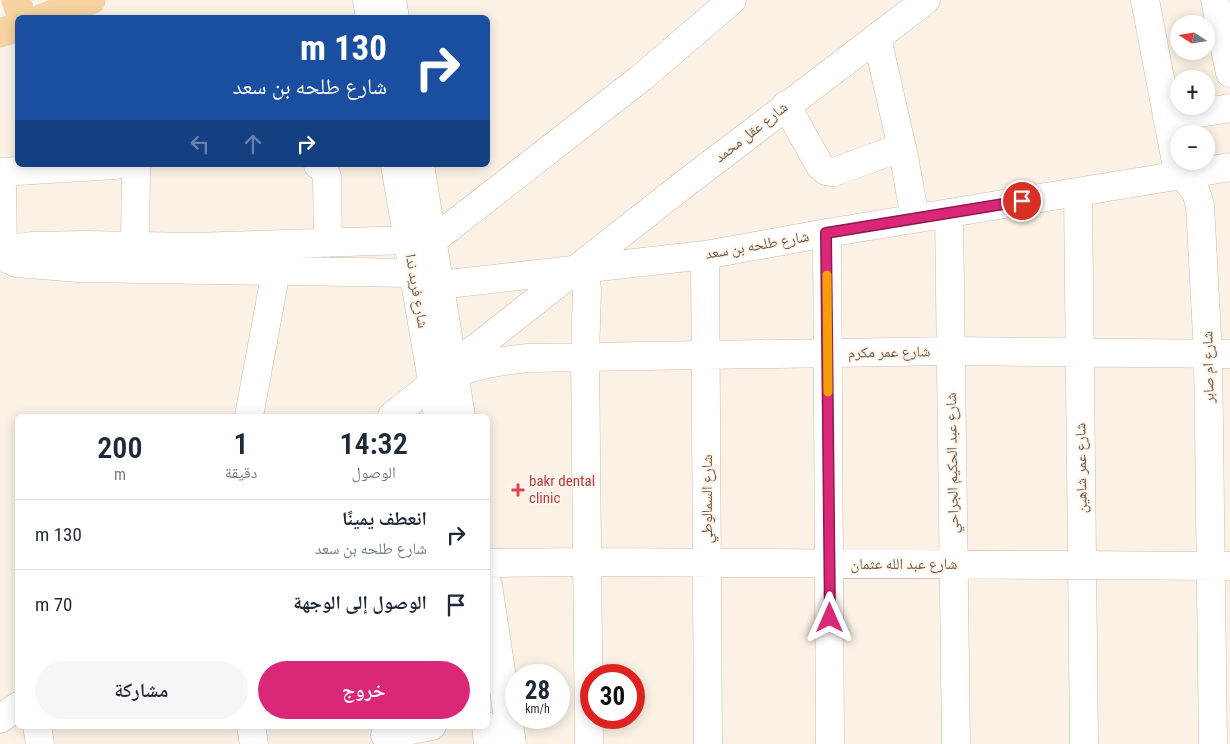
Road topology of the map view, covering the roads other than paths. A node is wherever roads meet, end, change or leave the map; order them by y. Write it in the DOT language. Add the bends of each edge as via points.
graph roads {
  1 [pos="16,0"];
  2 [pos="367,0"];
  3 [pos="392,0"];
  4 [pos="732,0"];
  5 [pos="926,0"];
  6 [pos="1144,0"];
  7 [pos="1215,0"];
  8 [pos="0,6"];
  9 [pos="90,6"];
  10 [pos="21,15"];
  11 [pos="55,15"];
  12 [pos="370,15"];
  13 [pos="394,15"];
  14 [pos="15,28"];
  15 [pos="0,33"];
  16 [pos="877,38"];
  17 [pos="1230,73"];
  18 [pos="786,105"];
  19 [pos="1230,108"];
  20 [pos="1167,118"];
  21 [pos="902,147"];
  22 [pos="83,167"];
  23 [pos="136,167"];
  24 [pos="321,167"];
  25 [pos="396,167"];
  26 [pos="420,167"];
  27 [pos="1230,167"];
  28 [pos="1,172"];
  29 [pos="1182,175"];
  30 [pos="1078,192"];
  31 [pos="949,213"];
  32 [pos="915,218"];
  33 [pos="826,233"];
  34 [pos="420,241"];
  35 [pos="328,243"];
  36 [pos="135,246"];
  37 [pos="705,255"];
  38 [pos="1,256"];
  39 [pos="579,268"];
  40 [pos="276,271"];
  41 [pos="414,273"];
  42 [pos="439,284"];
  43 [pos="951,351"];
  44 [pos="827,353"];
  45 [pos="1080,353"];
  46 [pos="1219,354"];
  47 [pos="706,355"];
  48 [pos="585,356"];
  49 [pos="447,375"];
  50 [pos="249,414"];
  51 [pos="395,414"];
  52 [pos="438,414"];
  53 [pos="460,414"];
  54 [pos="588,562"];
  55 [pos="490,563"];
  56 [pos="707,563"];
  57 [pos="829,564"];
  58 [pos="954,564"];
  59 [pos="1082,565"];
  60 [pos="1220,566"];
  61 [pos="490,598"];
  62 [pos="15,708"];
  63 [pos="0,719"];
  64 [pos="38,729"];
  65 [pos="252,729"];
  66 [pos="416,729"];
  67 [pos="486,729"];
  68 [pos="385,735"];
  69 [pos="40,744"];
  70 [pos="254,744"];
  71 [pos="488,744"];
  72 [pos="512,744"];
  73 [pos="589,744"];
  74 [pos="708,744"];
  75 [pos="830,744"];
  76 [pos="956,744"];
  77 [pos="1084,744"];
  78 [pos="1213,744"];
  1 -- 8 [label="main road"];
  1 -- 10 [label="main road"];
  2 -- 12 [label="street"];
  3 -- 13 [label="street"];
  4 -- 34 [label="street" via="641,78"];
  5 -- 16 [label="street, شارع عقل محمد"];
  6 -- 20 [label="street, شارع ام صابر"];
  7 -- 17 [label="street"];
  9 -- 11 [label="main road"];
  14 -- 15 [label="main road"];
  16 -- 18 [label="street, شارع عقل محمد"];
  16 -- 21 [label="street"];
  18 -- 21 [label="street" via="820,166 826,171 834,172"];
  18 -- 39 [label="street, شارع عقل محمد"];
  19 -- 20 [label="street"];
  20 -- 29 [label="street, شارع ام صابر" via="1177,167"];
  21 -- 32 [label="street"];
  22 -- 28 [label="street"];
  23 -- 36 [label="street"];
  24 -- 35 [label="street" via="327,177"];
  25 -- 34 [label="street, شارع فريد ندا"];
  26 -- 34 [label="street, شارع فريد ندا"];
  27 -- 29 [label="street, شارع طلحه بن سعد"];
  28 -- 38 [label="street"];
  29 -- 30 [label="street, شارع طلحه بن سعد"];
  29 -- 46 [label="street, شارع ام صابر" via="1196,192 1200,205"];
  30 -- 31 [label="street, شارع طلحه بن سعد"];
  30 -- 45 [label="street, شارع عمر شاهين"];
  31 -- 32 [label="street, شارع طلحه بن سعد"];
  31 -- 43 [label="street, شارع عبد الحكيم الجراحي"];
  32 -- 33 [label="street, شارع طلحه بن سعد"];
  33 -- 37 [label="street, شارع طلحه بن سعد"];
  33 -- 44 [label="street"];
  34 -- 35 [label="street"];
  34 -- 41 [label="street, شارع فريد ندا"];
  34 -- 42 [label="street, شارع فريد ندا"];
  35 -- 36 [label="street"];
  36 -- 38 [label="street" via="33,246 18,248"];
  37 -- 39 [label="street, شارع طلحه بن سعد"];
  37 -- 47 [label="street, شارع السمالوطي"];
  38 -- 40 [label="street" via="17,263 63,267"];
  39 -- 42 [label="street"];
  39 -- 48 [label="street" via="587,286"];
  39 -- 49 [label="street, شارع عقل محمد"];
  40 -- 41 [label="street"];
  40 -- 50 [label="street"];
  41 -- 49 [label="street, شارع فريد ندا"];
  42 -- 49 [label="street, شارع فريد ندا"];
  43 -- 44 [label="street, شارع عمر مكرم"];
  43 -- 45 [label="street, شارع عمر مكرم"];
  43 -- 58 [label="street, شارع عبد الحكيم الجراحي"];
  44 -- 47 [label="street, شارع عمر مكرم"];
  44 -- 57 [label="street"];
  45 -- 46 [label="street, شارع عمر مكرم"];
  45 -- 59 [label="street, شارع عمر شاهين"];
  46 -- 60 [label="street, شارع ام صابر"];
  47 -- 48 [label="street, شارع عمر مكرم"];
  47 -- 56 [label="street, شارع السمالوطي"];
  48 -- 49 [label="street, شارع عمر مكرم" via="503,361"];
  48 -- 54 [label="street"];
  49 -- 51 [label="street, شارع عقل محمد"];
  49 -- 52 [label="street, شارع فريد ندا"];
  49 -- 53 [label="street, شارع فريد ندا"];
  54 -- 55 [label="street, شارع عبد الله عثمان"];
  54 -- 56 [label="street, شارع عبد الله عثمان"];
  54 -- 73 [label="street"];
  56 -- 57 [label="street, شارع عبد الله عثمان"];
  56 -- 74 [label="street, شارع السمالوطي"];
  57 -- 58 [label="street, شارع عبد الله عثمان"];
  57 -- 75 [label="street"];
  58 -- 59 [label="street, شارع عبد الله عثمان"];
  58 -- 76 [label="street, شارع عبد الحكيم الجراحي"];
  59 -- 60 [label="street, شارع عبد الله عثمان"];
  59 -- 77 [label="street, شارع عمر شاهين"];
  60 -- 78 [label="street, شارع ام صابر"];
  61 -- 72 [label="street"];
  62 -- 63 [label="street"];
  64 -- 69 [label="street"];
  65 -- 70 [label="street"];
  66 -- 68 [label="street"];
  67 -- 71 [label="street"];
}
